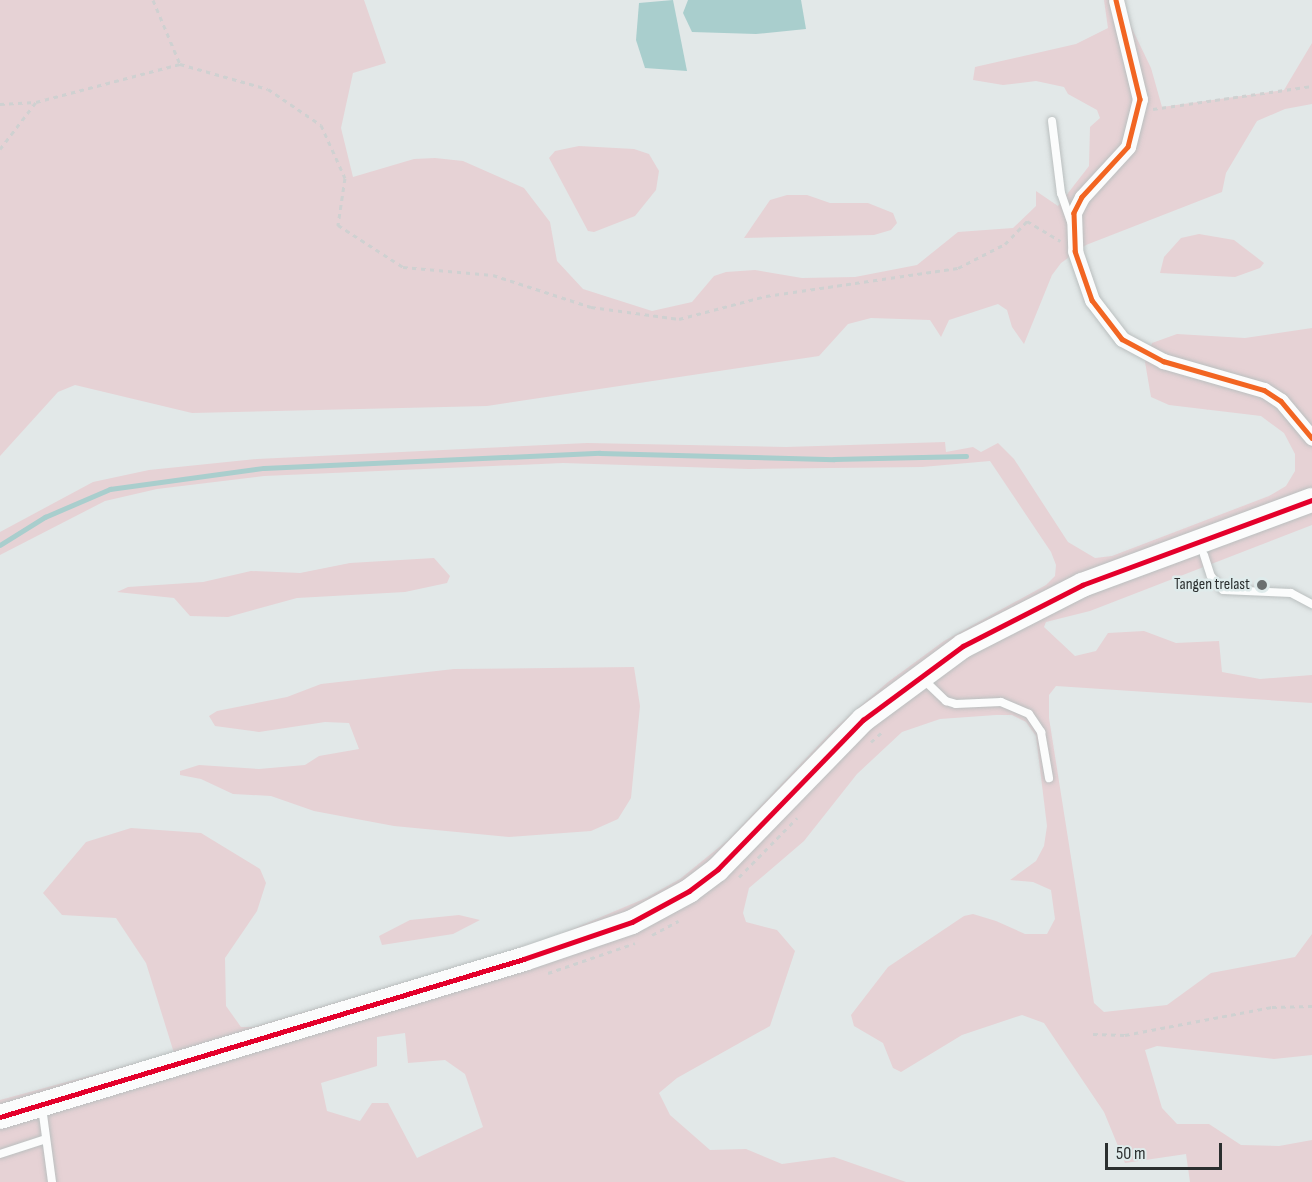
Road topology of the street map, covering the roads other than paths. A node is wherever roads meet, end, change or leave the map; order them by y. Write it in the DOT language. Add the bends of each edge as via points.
graph roads {
  1 [pos="1116,0"];
  2 [pos="1052,122"];
  3 [pos="1072,224"];
  4 [pos="1312,438"];
  5 [pos="1312,500"];
  6 [pos="1204,555"];
  7 [pos="1312,604"];
  8 [pos="920,675"];
  9 [pos="1049,778"];
  10 [pos="41,1106"];
  11 [pos="0,1117"];
  12 [pos="46,1139"];
  13 [pos="0,1154"];
  14 [pos="52,1182"];
  1 -- 3 [label="street" via="1140,99 1138,111 1128,147 1082,197"];
  2 -- 3 [label="lane" via="1061,193"];
  3 -- 4 [label="street" via="1075,251 1092,300 1122,339 1163,361 1264,390 1281,401"];
  5 -- 8 [label="main road" via="1051,598 990,628"];
  6 -- 7 [label="lane" via="1211,576 1223,590 1291,593"];
  8 -- 9 [label="lane" via="933,690 956,704 1000,702 1029,714 1041,732"];
  8 -- 10 [label="main road" via="846,737 718,869 653,912 567,946"];
  10 -- 11 [label="main road"];
  10 -- 12 [label="lane"];
  12 -- 13 [label="lane"];
  12 -- 14 [label="lane"];
}
